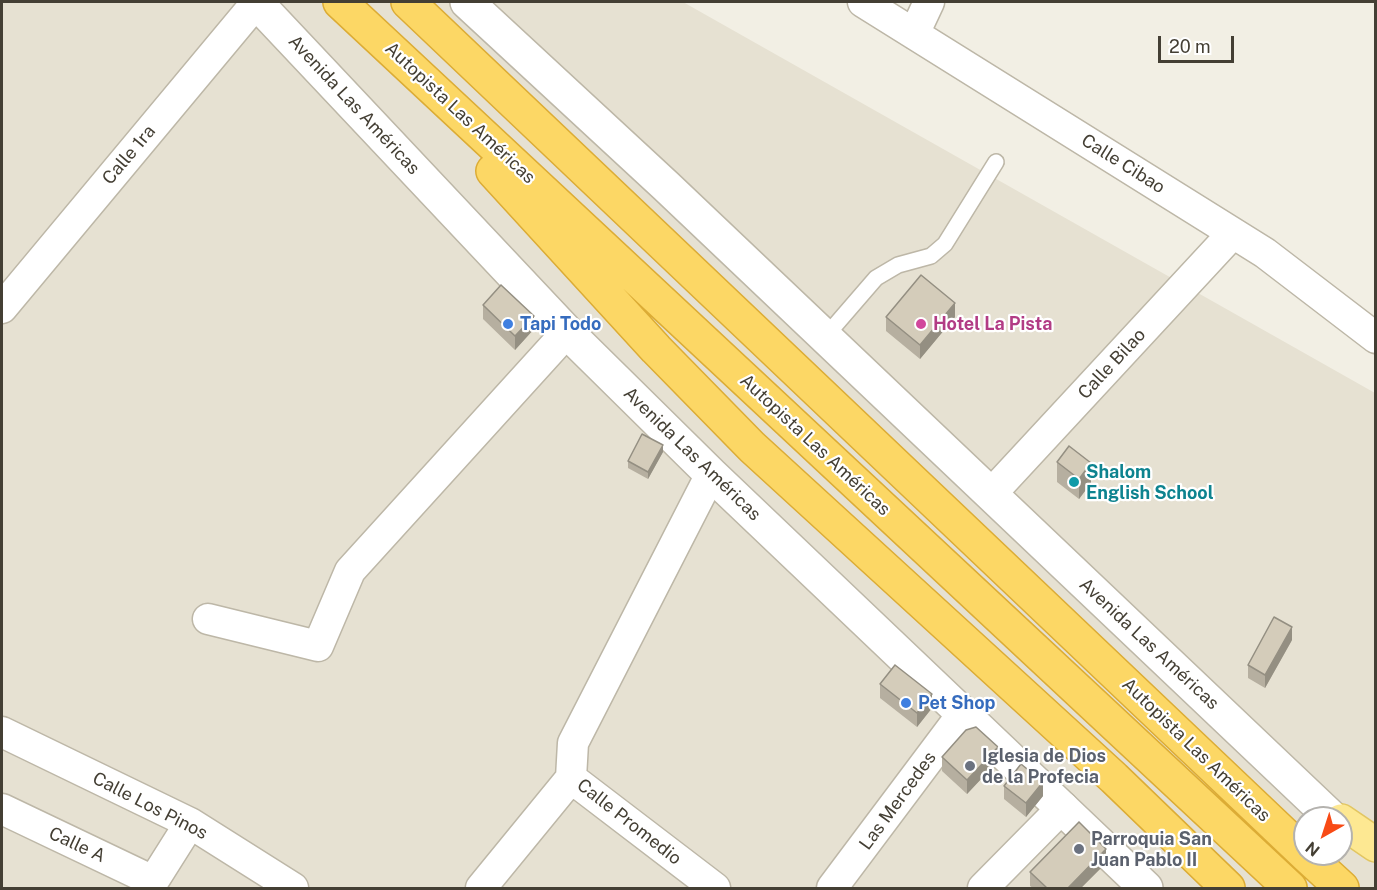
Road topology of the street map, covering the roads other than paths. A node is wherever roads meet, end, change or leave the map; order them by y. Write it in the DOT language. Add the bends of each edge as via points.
graph roads {
  1 [pos="256,2"];
  2 [pos="339,2"];
  3 [pos="408,2"];
  4 [pos="467,2"];
  5 [pos="863,2"];
  6 [pos="929,2"];
  7 [pos="914,33"];
  8 [pos="996,162"];
  9 [pos="1233,233"];
  10 [pos="2,308"];
  11 [pos="567,332"];
  12 [pos="825,337"];
  13 [pos="1376,338"];
  14 [pos="711,474"];
  15 [pos="991,494"];
  16 [pos="208,619"];
  17 [pos="964,712"];
  18 [pos="2,732"];
  19 [pos="571,778"];
  20 [pos="1114,778"];
  21 [pos="1322,806"];
  22 [pos="1063,807"];
  23 [pos="2,809"];
  24 [pos="190,823"];
  25 [pos="1353,830"];
  26 [pos="1374,845"];
  27 [pos="1319,867"];
  28 [pos="151,885"];
  29 [pos="293,888"];
  30 [pos="481,888"];
  31 [pos="715,888"];
  32 [pos="832,888"];
  33 [pos="982,888"];
  34 [pos="1146,888"];
  35 [pos="1196,888"];
  36 [pos="1228,888"];
  37 [pos="1290,888"];
  1 -- 10 [label="street, Calle 1ra"];
  1 -- 11 [label="street, Avenida Las Américas"];
  2 -- 20 [label="highway" via="656,349 744,439"];
  2 -- 37 [label="highway, Autopista Las Américas"];
  3 -- 27 [label="highway, Autopista Las Américas"];
  4 -- 12 [label="street, Avenida Las Américas"];
  5 -- 7 [label="street, Calle Cibao"];
  6 -- 7 [label="street"];
  7 -- 9 [label="street, Calle Cibao"];
  8 -- 12 [label="lane" via="945,244 931,256 898,265 876,278"];
  9 -- 13 [label="street, Calle Cibao"];
  9 -- 15 [label="street, Calle Bilao"];
  11 -- 14 [label="street, Avenida Las Américas"];
  11 -- 16 [label="street" via="351,571 318,646"];
  12 -- 15 [label="street, Avenida Las Américas"];
  14 -- 17 [label="street, Avenida Las Américas"];
  14 -- 19 [label="street" via="573,742"];
  15 -- 21 [label="street, Avenida Las Américas"];
  17 -- 22 [label="street, Avenida Las Américas"];
  17 -- 32 [label="street, Las Mercedes"];
  18 -- 24 [label="street, Calle Los Pinos"];
  19 -- 30 [label="street"];
  19 -- 31 [label="street, Calle Promedio"];
  20 -- 35 [label="highway"];
  20 -- 36 [label="highway"];
  22 -- 33 [label="street"];
  22 -- 34 [label="street, Avenida Las Américas"];
  23 -- 28 [label="street, Calle A"];
  24 -- 28 [label="street"];
  24 -- 29 [label="street, Calle Los Pinos"];
  25 -- 26 [label="main road"];
}
